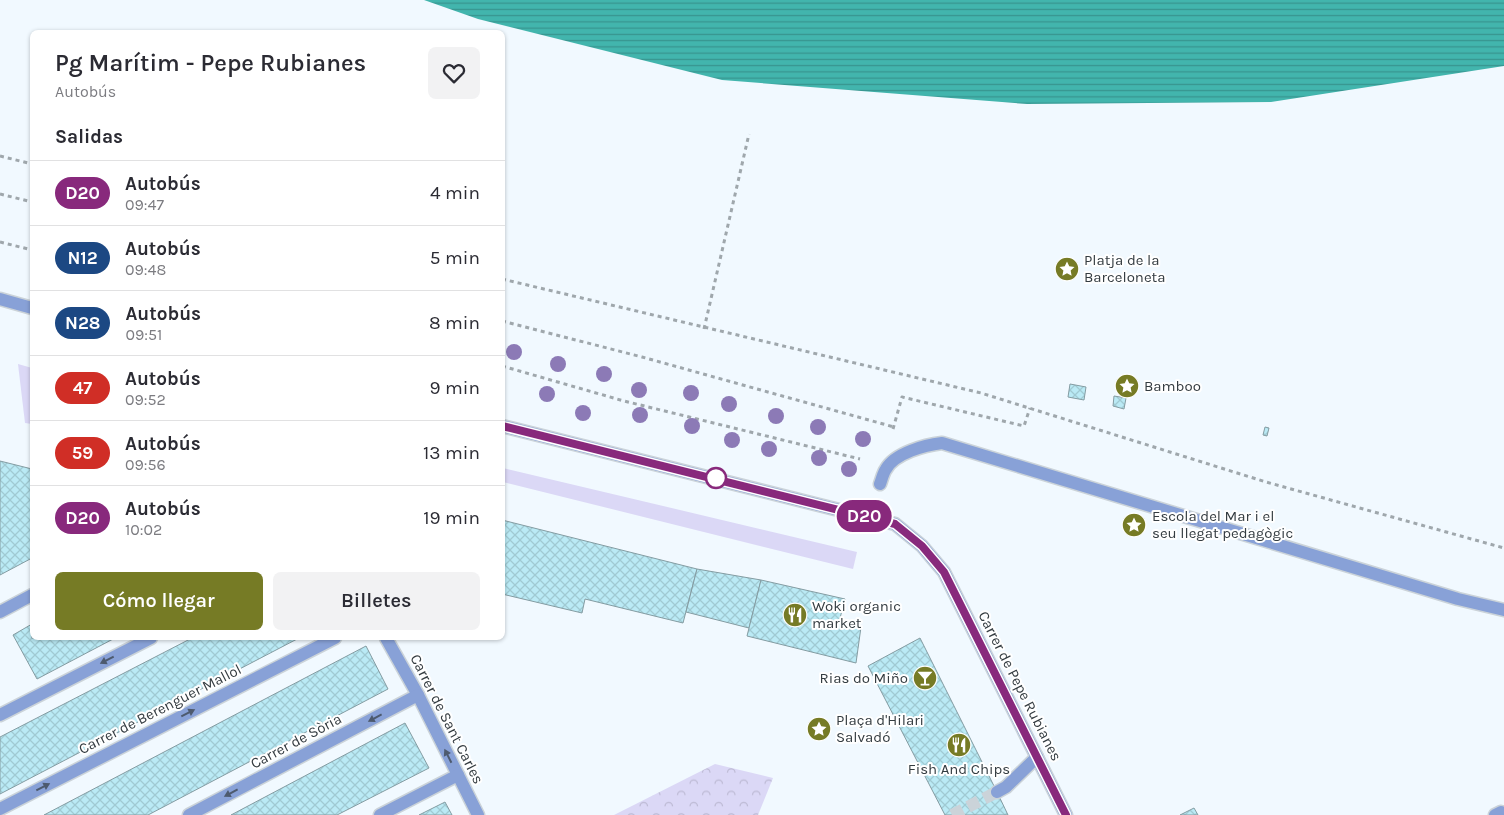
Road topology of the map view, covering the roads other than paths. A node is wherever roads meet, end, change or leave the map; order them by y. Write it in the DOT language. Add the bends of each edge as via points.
graph roads {
  1 [pos="0,299"];
  2 [pos="30,307"];
  3 [pos="505,427"];
  4 [pos="880,484"];
  5 [pos="30,596"];
  6 [pos="1504,610"];
  7 [pos="0,612"];
  8 [pos="147,640"];
  9 [pos="331,640"];
  10 [pos="387,640"];
  11 [pos="418,695"];
  12 [pos="0,714"];
  13 [pos="1038,757"];
  14 [pos="458,775"];
  15 [pos="997,792"];
  16 [pos="0,809"];
  17 [pos="189,815"];
  18 [pos="380,815"];
  19 [pos="478,815"];
  20 [pos="1066,815"];
  1 -- 2 [label="street"];
  3 -- 13 [label="street, Carrer de Pepe Rubianes" via="895,524 922,546 944,572"];
  4 -- 6 [label="street" via="886,467 898,459 927,444 942,443 1458,599"];
  5 -- 7 [label="street"];
  8 -- 12 [label="street, one-way"];
  16 -- 9 [label="street, Carrer de Berenguer Mallol, one-way"];
  10 -- 11 [label="street, Carrer de Sant Carles"];
  14 -- 11 [label="street, Carrer de Sant Carles, one-way"];
  11 -- 17 [label="street, Carrer de Sòria, one-way"];
  13 -- 15 [label="street"];
  13 -- 20 [label="street, Carrer de Pepe Rubianes"];
  14 -- 18 [label="street"];
  14 -- 19 [label="street, Carrer de Sant Carles"];
}
